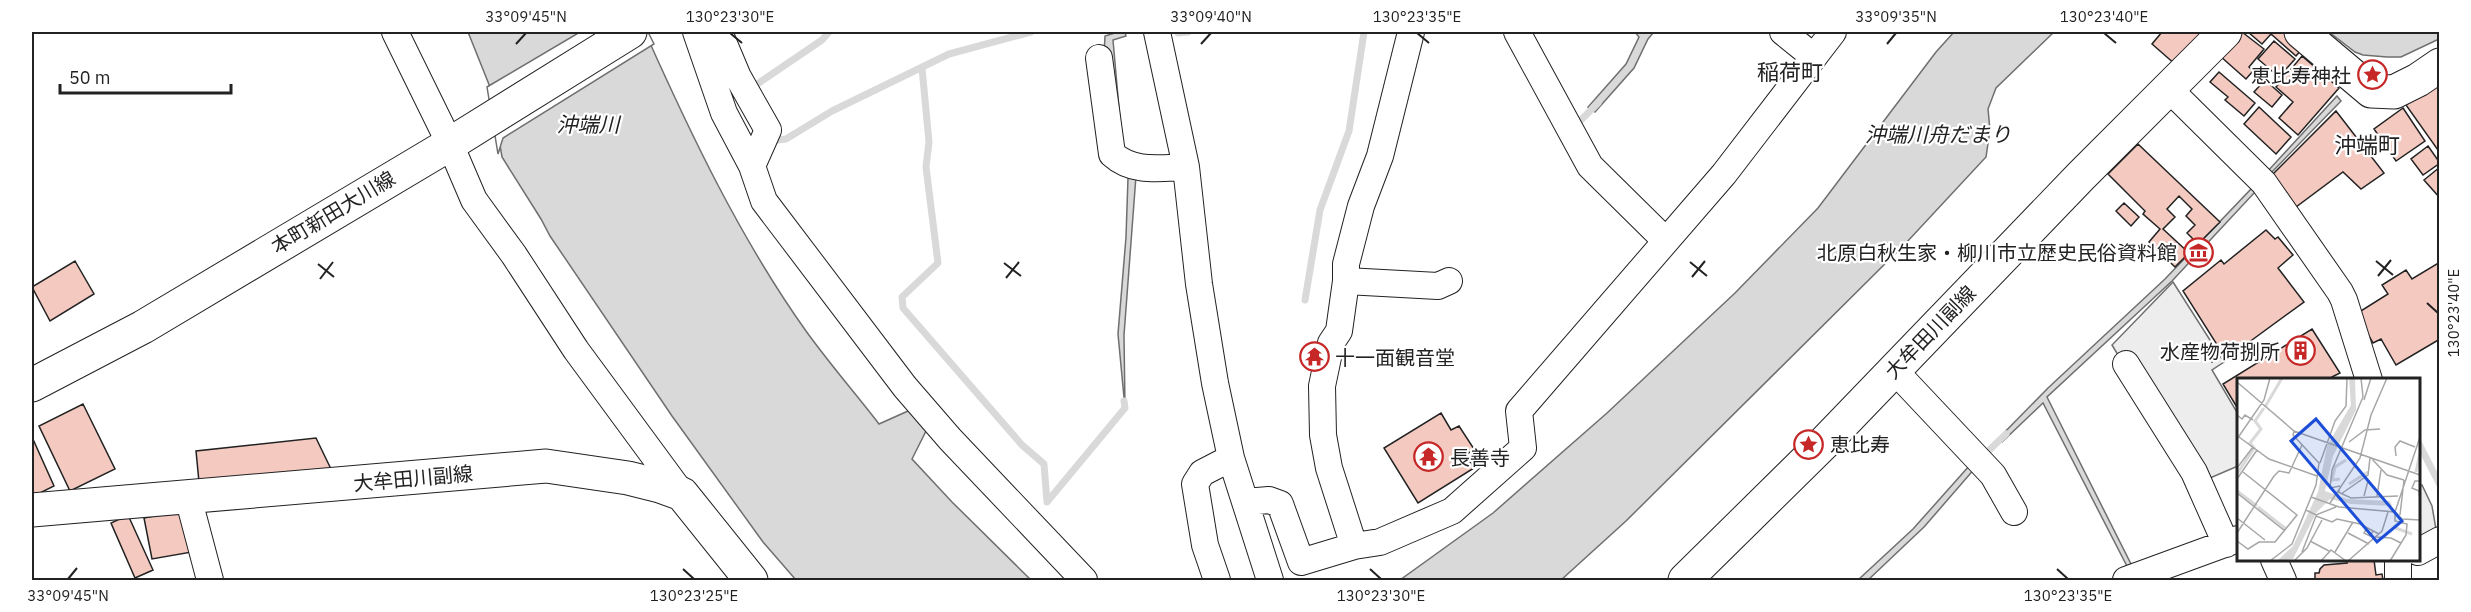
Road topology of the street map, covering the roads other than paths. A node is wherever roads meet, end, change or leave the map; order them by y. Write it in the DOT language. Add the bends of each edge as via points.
graph roads {
  1 [pos="395,32"];
  2 [pos="630,32"];
  3 [pos="696,32"];
  4 [pos="719,32"];
  5 [pos="1157,32"];
  6 [pos="1410,32"];
  7 [pos="1517,32"];
  8 [pos="1783,32"];
  9 [pos="1833,32"];
  10 [pos="2225,32"];
  11 [pos="2301,32"];
  12 [pos="1814,57"];
  13 [pos="1099,58"];
  14 [pos="2439,66"];
  15 [pos="2169,89"];
  16 [pos="457,139"];
  17 [pos="752,166"];
  18 [pos="1186,167"];
  19 [pos="1666,241"];
  20 [pos="1346,281"];
  21 [pos="1449,281"];
  22 [pos="2126,364"];
  23 [pos="1894,370"];
  24 [pos="2368,378"];
  25 [pos="32,385"];
  26 [pos="1231,458"];
  27 [pos="682,494"];
  28 [pos="188,497"];
  29 [pos="1245,502"];
  30 [pos="32,510"];
  31 [pos="2014,512"];
  32 [pos="2439,540"];
  33 [pos="2232,542"];
  34 [pos="1354,546"];
  35 [pos="2420,551"];
  36 [pos="2274,561"];
  37 [pos="2398,561"];
  38 [pos="2139,577"];
  39 [pos="210,580"];
  40 [pos="751,580"];
  41 [pos="1084,580"];
  42 [pos="1217,580"];
  43 [pos="1270,580"];
  44 [pos="1685,580"];
  45 [pos="2283,580"];
  46 [pos="2398,580"];
  1 -- 16 [label="street"];
  2 -- 16 [label="main road, 本町新田大川線"];
  3 -- 17 [label="street" via="724,113"];
  4 -- 17 [label="street" via="738,77 768,130"];
  5 -- 18 [label="street"];
  6 -- 20 [label="street" via="1380,156 1361,206 1346,264"];
  7 -- 19 [label="street" via="1590,166"];
  8 -- 12 [label="street"];
  9 -- 12 [label="street"];
  10 -- 15 [label="main road, 大牟田川副線"];
  11 -- 14 [label="main road" via="2371,91 2394,92"];
  12 -- 19 [label="street" via="1747,146"];
  13 -- 18 [label="street" via="1112,154 1137,168"];
  15 -- 23 [label="main road, 大牟田川副線"];
  15 -- 24 [label="street" via="2264,183 2340,292"];
  16 -- 25 [label="main road, 本町新田大川線" via="143,327"];
  16 -- 27 [label="street" via="474,200 576,350"];
  17 -- 41 [label="street" via="764,201 905,387"];
  18 -- 26 [label="street" via="1207,342"];
  19 -- 34 [label="street" via="1519,411 1523,448 1452,511 1380,542"];
  20 -- 21 [label="street" via="1438,286"];
  20 -- 34 [label="street" via="1340,331 1331,343 1322,386 1323,435 1329,468"];
  22 -- 33 [label="street" via="2194,472"];
  23 -- 31 [label="street" via="1993,475"];
  23 -- 44 [label="main road, 大牟田川副線"];
  26 -- 29 [label="street"];
  26 -- 42 [label="street" via="1202,473 1195,484 1205,545"];
  27 -- 28 [label="main road, 大牟田川副線" via="628,478 546,466"];
  27 -- 40 [label="main road"];
  28 -- 30 [label="main road, 大牟田川副線"];
  28 -- 39 [label="street"];
  29 -- 34 [label="street" via="1269,500 1280,504 1301,562"];
  29 -- 43 [label="street"];
  32 -- 35 [label="street"];
  33 -- 38 [label="street"];
  36 -- 45 [label="street"];
  37 -- 46 [label="street"];
}
